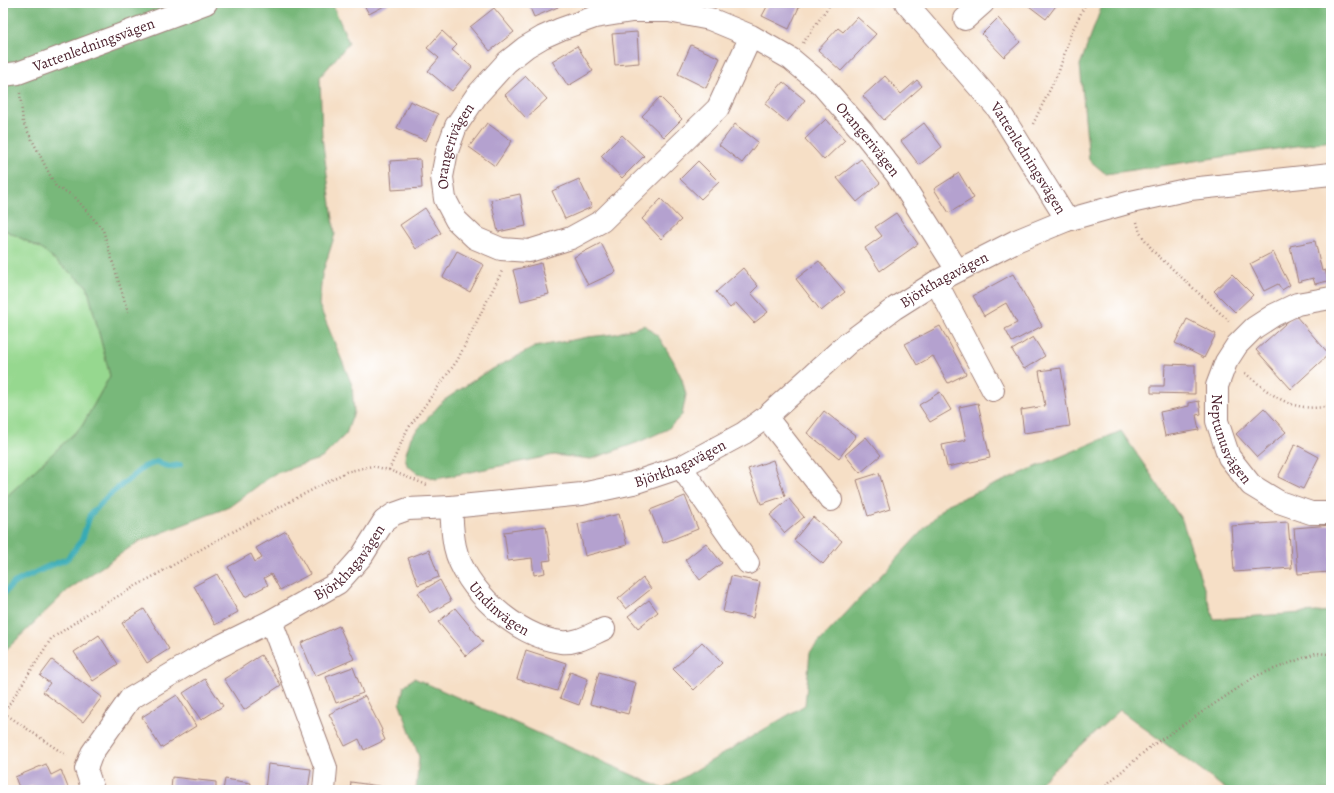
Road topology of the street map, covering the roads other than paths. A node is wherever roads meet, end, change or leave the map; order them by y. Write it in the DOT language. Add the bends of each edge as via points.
graph roads {
  1 [pos="206,3"];
  2 [pos="906,3"];
  3 [pos="983,3"];
  4 [pos="965,19"];
  5 [pos="751,36"];
  6 [pos="11,74"];
  7 [pos="1331,174"];
  8 [pos="1067,220"];
  9 [pos="957,270"];
  10 [pos="936,282"];
  11 [pos="1331,298"];
  12 [pos="993,390"];
  13 [pos="766,417"];
  14 [pos="681,467"];
  15 [pos="831,500"];
  16 [pos="451,507"];
  17 [pos="1331,513"];
  18 [pos="748,562"];
  19 [pos="271,621"];
  20 [pos="604,629"];
  21 [pos="93,790"];
  22 [pos="324,790"];
  1 -- 6 [label="street, Vattenledningsvägen"];
  2 -- 8 [label="street, Vattenledningsvägen" via="998,109"];
  3 -- 4 [label="street"];
  5 -- 5 [label="street, Orangerivägen" via="710,19 669,12 632,11 595,16 561,29 526,48 507,62 477,95 456,126 442,176 445,199 456,220 475,238 501,249 529,251 571,238 602,221 718,108"];
  5 -- 9 [label="street, Orangerivägen" via="791,59 821,84 897,176"];
  7 -- 8 [label="street, Vattenledningsvägen" via="1190,189"];
  8 -- 9 [label="street, Björkhagavägen"];
  9 -- 10 [label="street, Björkhagavägen"];
  10 -- 12 [label="street"];
  10 -- 13 [label="street, Björkhagavägen" via="848,343"];
  11 -- 17 [label="street, Neptunusvägen" via="1297,304 1274,314 1254,328 1228,358 1217,386 1217,421 1229,456 1251,485 1279,502 1311,513"];
  13 -- 14 [label="street, Björkhagavägen" via="744,433"];
  13 -- 15 [label="street"];
  14 -- 16 [label="street, Björkhagavägen" via="633,483 582,494"];
  14 -- 18 [label="street"];
  16 -- 19 [label="street, Björkhagavägen" via="408,508 394,514 384,522 362,556 338,583"];
  16 -- 20 [label="street, Undinvägen" via="455,547 465,572 496,610 515,624 545,639 562,642 578,640"];
  19 -- 21 [label="street, Björkhagavägen" via="210,651 130,699 92,753 86,769"];
  19 -- 22 [label="street" via="326,768"];
}
